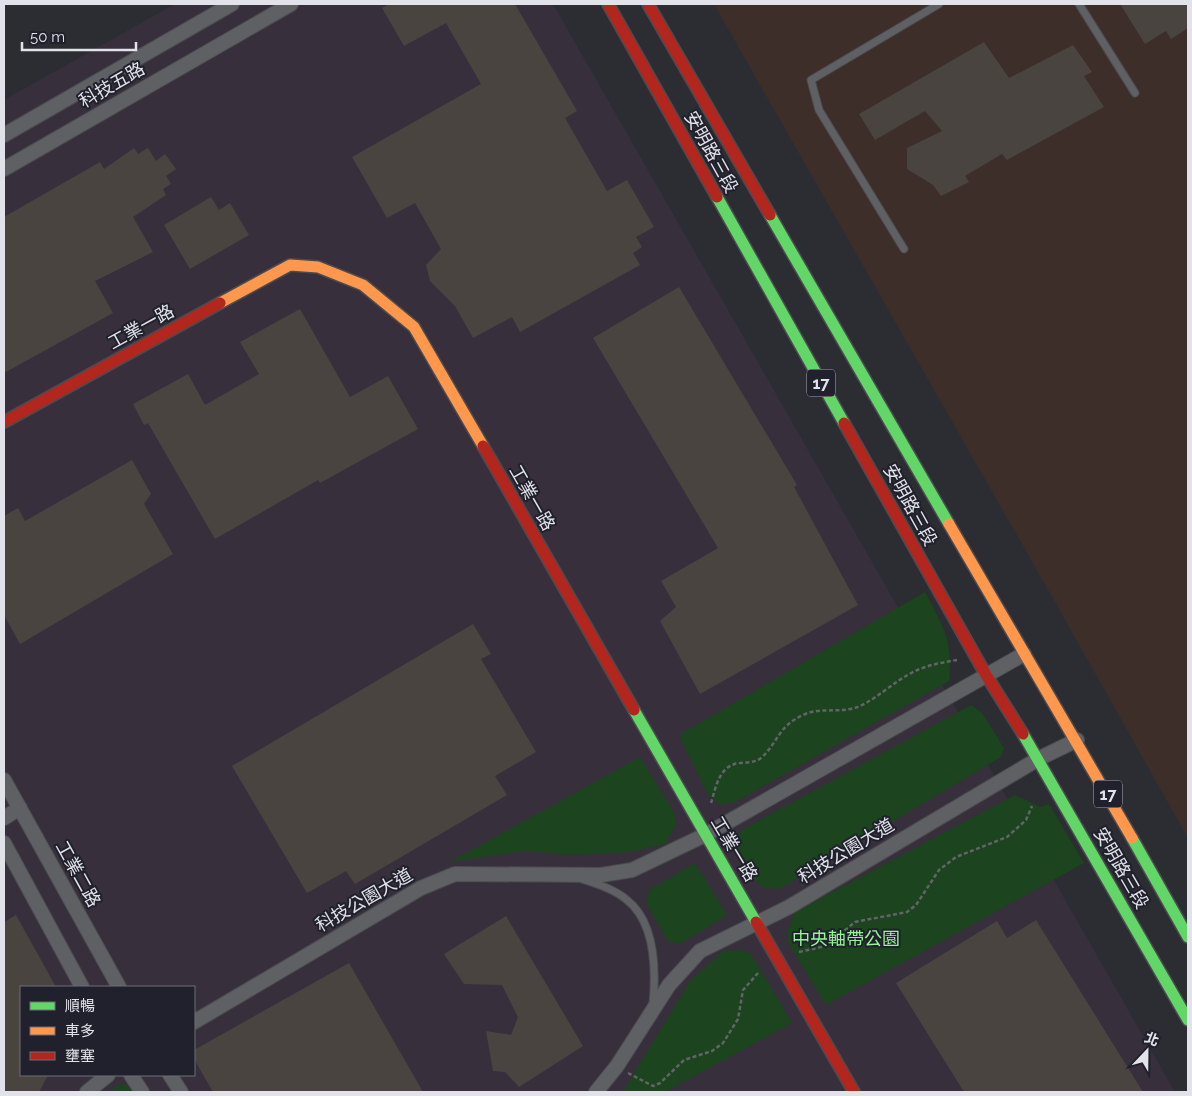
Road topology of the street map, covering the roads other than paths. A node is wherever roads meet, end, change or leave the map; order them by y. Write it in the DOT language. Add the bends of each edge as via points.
graph roads {
  1 [pos="232,4"];
  2 [pos="290,4"];
  3 [pos="608,4"];
  4 [pos="648,4"];
  5 [pos="939,4"];
  6 [pos="1079,4"];
  7 [pos="1134,93"];
  8 [pos="4,135"];
  9 [pos="4,169"];
  10 [pos="904,249"];
  11 [pos="4,422"];
  12 [pos="1024,654"];
  13 [pos="986,674"];
  14 [pos="1077,740"];
  15 [pos="1038,759"];
  16 [pos="4,780"];
  17 [pos="8,795"];
  18 [pos="20,808"];
  19 [pos="4,818"];
  20 [pos="705,835"];
  21 [pos="4,843"];
  22 [pos="571,876"];
  23 [pos="758,922"];
  24 [pos="1188,937"];
  25 [pos="81,986"];
  26 [pos="117,986"];
  27 [pos="652,1012"];
  28 [pos="1188,1020"];
  29 [pos="195,1021"];
  30 [pos="107,1076"];
  31 [pos="132,1076"];
  32 [pos="171,1076"];
  33 [pos="87,1092"];
  34 [pos="142,1092"];
  35 [pos="181,1092"];
  36 [pos="596,1092"];
  37 [pos="854,1092"];
  1 -- 8 [label="street, 科技五路"];
  2 -- 9 [label="street, 科技五路"];
  3 -- 13 [label="main road, 安明路三段 / 17"];
  4 -- 12 [label="main road, 安明路三段 / 17"];
  5 -- 10 [label="lane" via="811,80 819,110"];
  6 -- 7 [label="lane"];
  11 -- 20 [label="main road, 工業一路" via="290,265 318,267 363,285 414,327"];
  12 -- 13 [label="street, 科技公園大道"];
  12 -- 14 [label="main road, 安明路三段 / 17"];
  13 -- 15 [label="main road, 安明路三段 / 17"];
  13 -- 20 [label="street, 科技公園大道"];
  14 -- 15 [label="street, 科技公園大道"];
  14 -- 24 [label="main road, 安明路三段 / 17"];
  15 -- 23 [label="street, 科技公園大道" via="789,907"];
  15 -- 28 [label="main road, 安明路三段 / 17"];
  16 -- 17 [label="street, 工業二路"];
  17 -- 18 [label="street, 工業二路"];
  18 -- 19 [label="street"];
  18 -- 26 [label="street, 工業二路"];
  20 -- 22 [label="street, 科技公園大道" via="632,870"];
  20 -- 23 [label="main road, 工業一路"];
  21 -- 25 [label="street"];
  22 -- 27 [label="lane, 科技公園大道" via="614,892 628,900 639,914 648,934 656,974"];
  22 -- 29 [label="street, 科技公園大道" via="455,874 420,888"];
  23 -- 27 [label="street, 科技公園大道" via="700,951 684,966"];
  23 -- 37 [label="main road, 工業一路"];
  27 -- 36 [label="street, 科技公園大道"];
  30 -- 33 [label="street"];
  31 -- 34 [label="street"];
  32 -- 35 [label="street"];
}
